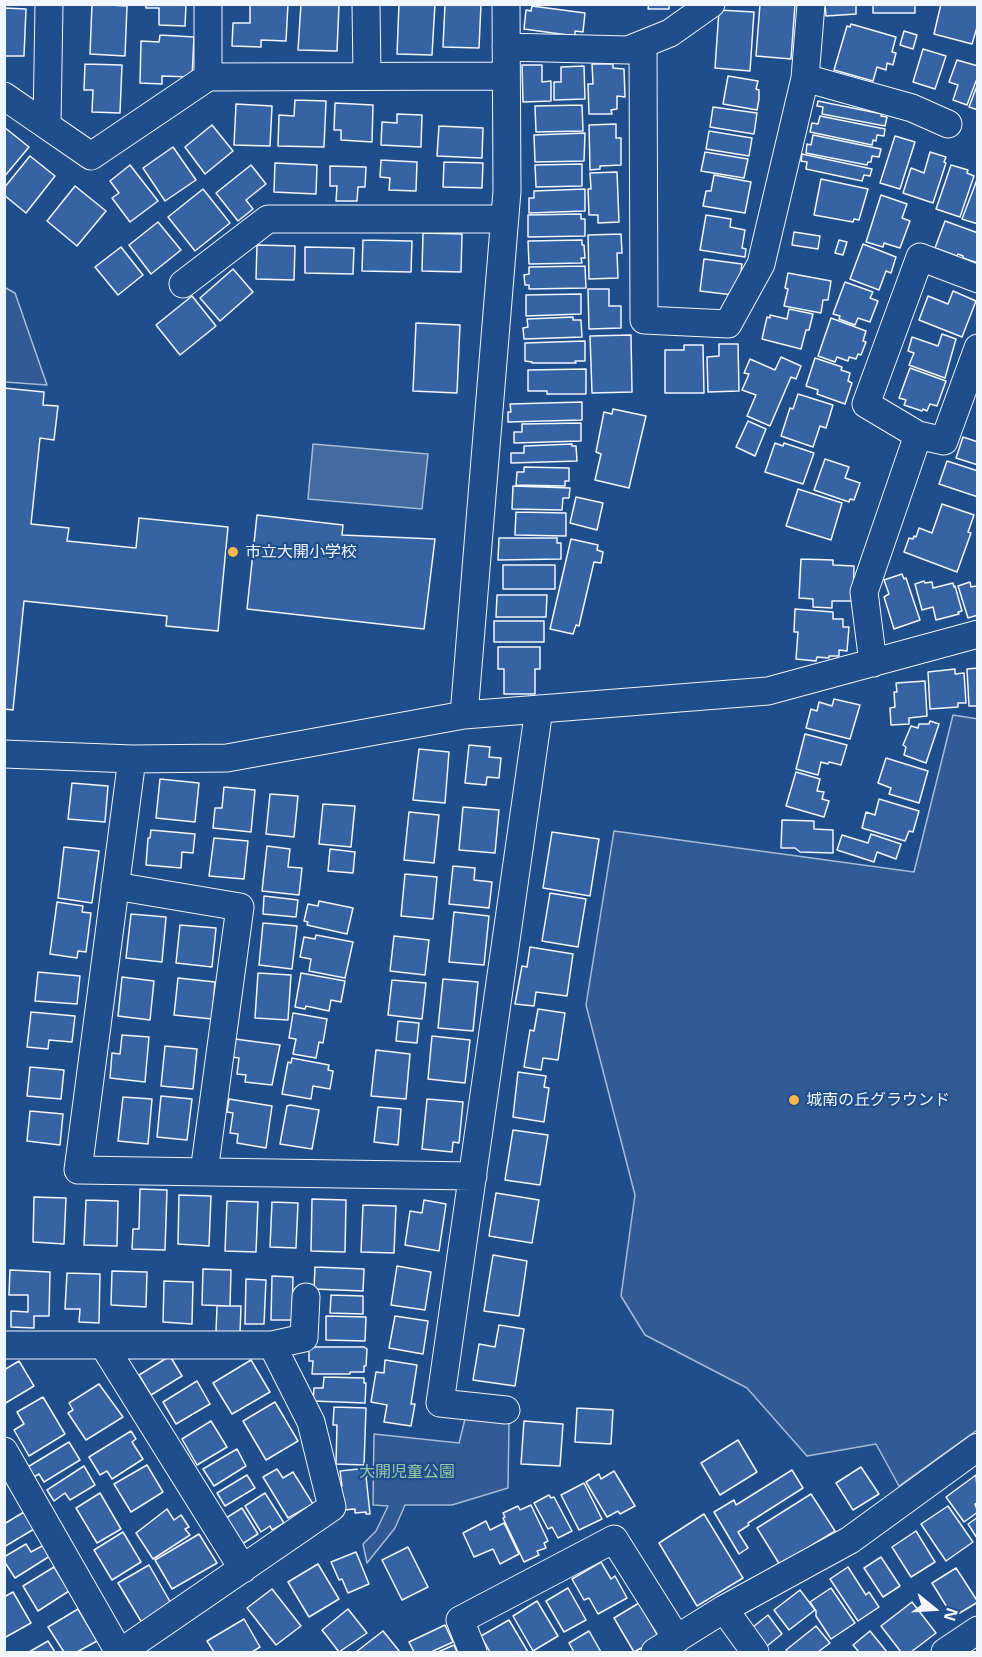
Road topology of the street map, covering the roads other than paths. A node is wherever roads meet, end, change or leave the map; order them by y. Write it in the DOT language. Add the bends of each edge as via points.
graph roads {
  1 [pos="48,4"];
  2 [pos="208,4"];
  3 [pos="366,4"];
  4 [pos="506,4"];
  5 [pos="711,4"];
  6 [pos="811,4"];
  7 [pos="643,44"];
  8 [pos="506,47"];
  9 [pos="208,76"];
  10 [pos="367,76"];
  11 [pos="506,76"];
  12 [pos="805,78"];
  13 [pos="4,96"];
  14 [pos="948,124"];
  15 [pos="47,125"];
  16 [pos="504,219"];
  17 [pos="978,279"];
  18 [pos="183,284"];
  19 [pos="978,348"];
  20 [pos="918,435"];
  21 [pos="978,634"];
  22 [pos="873,663"];
  23 [pos="539,709"];
  24 [pos="464,715"];
  25 [pos="4,754"];
  26 [pos="132,759"];
  27 [pos="116,886"];
  28 [pos="204,1172"];
  29 [pos="473,1176"];
  30 [pos="306,1297"];
  31 [pos="4,1345"];
  32 [pos="272,1345"];
  33 [pos="104,1346"];
  34 [pos="506,1410"];
  35 [pos="978,1448"];
  36 [pos="4,1451"];
  37 [pos="243,1569"];
  38 [pos="724,1609"];
  39 [pos="978,1630"];
  40 [pos="666,1646"];
  41 [pos="120,1653"];
  42 [pos="473,1653"];
  43 [pos="755,1653"];
  44 [pos="945,1653"];
  1 -- 15 [label="street"];
  2 -- 9 [label="street"];
  3 -- 10 [label="street"];
  4 -- 8 [label="street"];
  5 -- 7 [label="street" via="670,33"];
  6 -- 12 [label="street"];
  7 -- 8 [label="street" via="628,50"];
  7 -- 12 [label="street" via="644,320 728,324 761,264"];
  8 -- 11 [label="street"];
  9 -- 10 [label="street"];
  9 -- 15 [label="street" via="91,156"];
  10 -- 11 [label="street"];
  11 -- 16 [label="street"];
  12 -- 14 [label="street" via="912,108"];
  13 -- 15 [label="street"];
  16 -- 18 [label="street" via="268,219"];
  16 -- 24 [label="street"];
  17 -- 20 [label="street" via="920,256 866,404"];
  19 -- 20 [label="street" via="944,441"];
  20 -- 22 [label="street" via="864,592"];
  21 -- 22 [label="street"];
  22 -- 23 [label="street" via="768,692"];
  23 -- 24 [label="street"];
  23 -- 29 [label="street"];
  24 -- 26 [label="street" via="227,758"];
  25 -- 26 [label="street"];
  26 -- 27 [label="street"];
  27 -- 28 [label="street" via="240,906"];
  27 -- 28 [label="street" via="78,1170"];
  28 -- 29 [label="street"];
  29 -- 34 [label="street" via="440,1403"];
  30 -- 32 [label="street" via="304,1338"];
  31 -- 33 [label="street"];
  32 -- 33 [label="street"];
  32 -- 37 [label="street" via="311,1422 332,1507"];
  33 -- 37 [label="street"];
  35 -- 38 [label="street" via="850,1540"];
  36 -- 41 [label="street"];
  37 -- 41 [label="street"];
  38 -- 40 [label="street"];
  38 -- 43 [label="street"];
  39 -- 44 [label="street"];
  40 -- 42 [label="street" via="614,1539 460,1620"];
}
